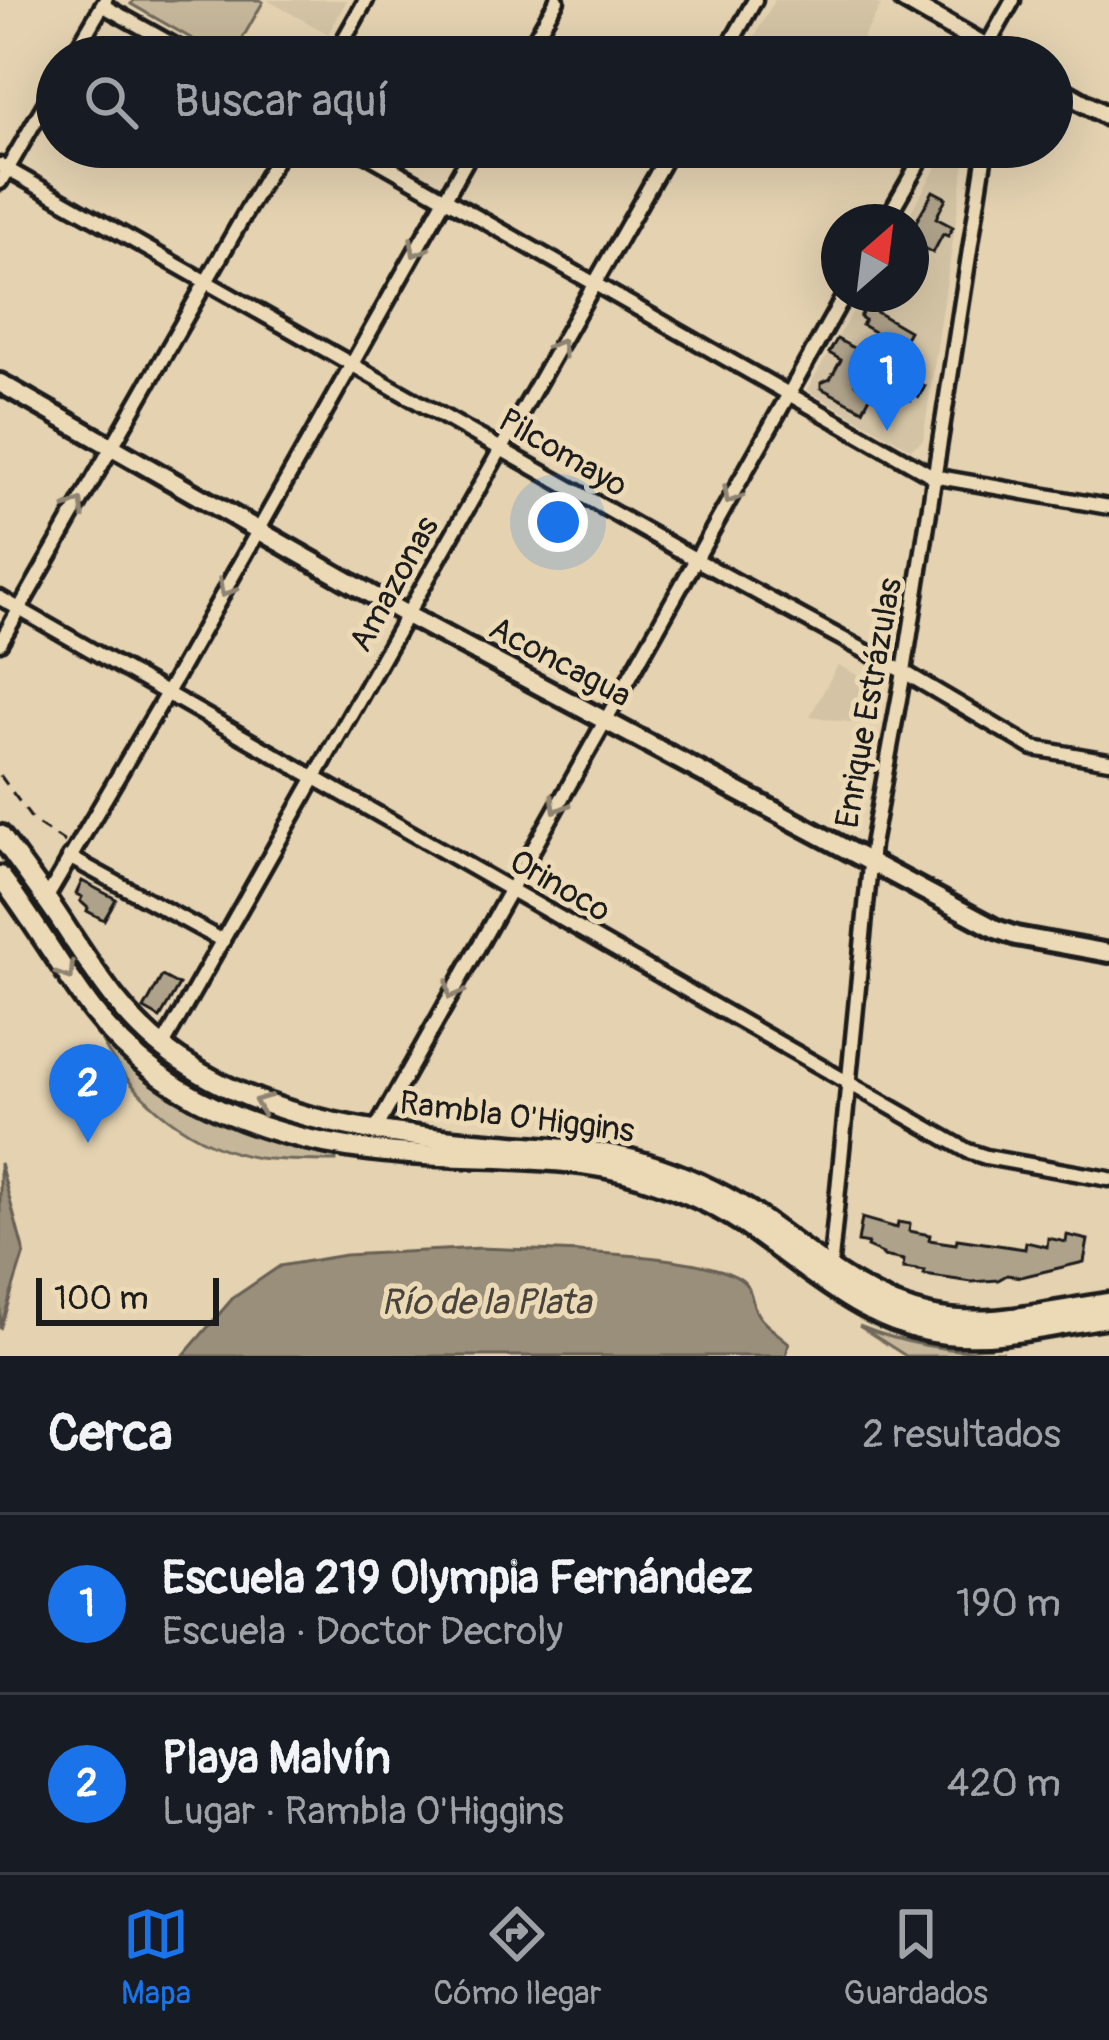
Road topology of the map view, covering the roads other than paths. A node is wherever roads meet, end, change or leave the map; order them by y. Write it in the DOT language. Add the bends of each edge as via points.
graph roads {
  1 [pos="366,0"];
  2 [pos="556,0"];
  3 [pos="755,0"];
  4 [pos="904,0"];
  5 [pos="1013,0"];
  6 [pos="104,2"];
  7 [pos="84,36"];
  8 [pos="160,36"];
  9 [pos="346,36"];
  10 [pos="536,36"];
  11 [pos="735,36"];
  12 [pos="959,36"];
  13 [pos="993,36"];
  14 [pos="1073,97"];
  15 [pos="36,117"];
  16 [pos="1109,117"];
  17 [pos="271,168"];
  18 [pos="390,168"];
  19 [pos="462,168"];
  20 [pos="660,168"];
  21 [pos="916,168"];
  22 [pos="983,168"];
  23 [pos="2,172"];
  24 [pos="444,199"];
  25 [pos="895,204"];
  26 [pos="206,282"];
  27 [pos="594,284"];
  28 [pos="834,312"];
  29 [pos="352,364"];
  30 [pos="0,383"];
  31 [pos="788,394"];
  32 [pos="112,446"];
  33 [pos="501,449"];
  34 [pos="933,476"];
  35 [pos="1109,507"];
  36 [pos="259,529"];
  37 [pos="695,559"];
  38 [pos="0,598"];
  39 [pos="20,609"];
  40 [pos="407,615"];
  41 [pos="0,643"];
  42 [pos="904,672"];
  43 [pos="167,693"];
  44 [pos="606,721"];
  45 [pos="1109,761"];
  46 [pos="315,777"];
  47 [pos="0,835"];
  48 [pos="69,857"];
  49 [pos="871,862"];
  50 [pos="0,875"];
  51 [pos="510,889"];
  52 [pos="46,898"];
  53 [pos="223,940"];
  54 [pos="1109,953"];
  55 [pos="162,1048"];
  56 [pos="850,1083"];
  57 [pos="376,1129"];
  58 [pos="1109,1179"];
  59 [pos="830,1270"];
  60 [pos="1109,1303"];
  61 [pos="1109,1317"];
  1 -- 9 [label="street"];
  2 -- 10 [label="street"];
  3 -- 11 [label="street"];
  4 -- 12 [label="street"];
  5 -- 13 [label="street"];
  6 -- 7 [label="street"];
  6 -- 8 [label="street"];
  14 -- 16 [label="street"];
  15 -- 23 [label="street"];
  17 -- 26 [label="street"];
  18 -- 24 [label="street"];
  19 -- 24 [label="street"];
  20 -- 27 [label="street, Amazonas"];
  21 -- 25 [label="street"];
  22 -- 34 [label="street, Enrique Estrázulas"];
  23 -- 26 [label="street, Pilcomayo"];
  24 -- 27 [label="street"];
  24 -- 29 [label="street, one-way"];
  26 -- 29 [label="street, Pilcomayo"];
  26 -- 32 [label="street"];
  27 -- 31 [label="street"];
  33 -- 27 [label="street, Amazonas, one-way"];
  28 -- 31 [label="street"];
  29 -- 33 [label="street, Pilcomayo"];
  29 -- 36 [label="street"];
  30 -- 32 [label="street, Aconcagua"];
  31 -- 34 [label="street"];
  31 -- 37 [label="street, one-way"];
  32 -- 36 [label="street, Aconcagua"];
  39 -- 32 [label="street, one-way"];
  33 -- 37 [label="street, Pilcomayo"];
  33 -- 40 [label="street, Amazonas"];
  34 -- 35 [label="street"];
  34 -- 42 [label="street, Enrique Estrázulas"];
  36 -- 40 [label="street, Aconcagua"];
  36 -- 43 [label="street, one-way"];
  37 -- 42 [label="street, Pilcomayo"];
  37 -- 44 [label="street"];
  38 -- 39 [label="street, Orinoco"];
  39 -- 41 [label="street"];
  39 -- 43 [label="street, Orinoco"];
  40 -- 44 [label="street, Aconcagua"];
  40 -- 46 [label="street, Amazonas"];
  42 -- 45 [label="street, Pilcomayo" via="1033,748"];
  42 -- 49 [label="street, Enrique Estrázulas"];
  43 -- 46 [label="street, Orinoco"];
  43 -- 48 [label="street"];
  44 -- 49 [label="street, Aconcagua"];
  44 -- 51 [label="street, one-way"];
  46 -- 51 [label="street, Orinoco"];
  46 -- 53 [label="street, Amazonas"];
  47 -- 52 [label="main road, Rambla O'Higgins"];
  48 -- 52 [label="street"];
  48 -- 53 [label="street"];
  49 -- 54 [label="street, Aconcagua" via="1005,933"];
  49 -- 56 [label="street, Enrique Estrázulas"];
  50 -- 61 [label="main road, Rambla O'Higgins, one-way" via="118,1038 154,1072 243,1121 352,1149 552,1161 638,1176 723,1211 864,1308 925,1331 992,1335"];
  51 -- 56 [label="street, Orinoco"];
  51 -- 57 [label="street, one-way"];
  52 -- 55 [label="main road, Rambla O'Higgins" via="99,978"];
  53 -- 55 [label="street, Amazonas"];
  57 -- 55 [label="main road, Rambla O'Higgins, one-way" via="252,1100"];
  56 -- 58 [label="street, Orinoco" via="977,1154"];
  56 -- 59 [label="street, Enrique Estrázulas"];
  57 -- 59 [label="main road, Rambla O'Higgins" via="640,1162 730,1199"];
  59 -- 60 [label="main road, Rambla O'Higgins" via="890,1304 964,1322"];
}
